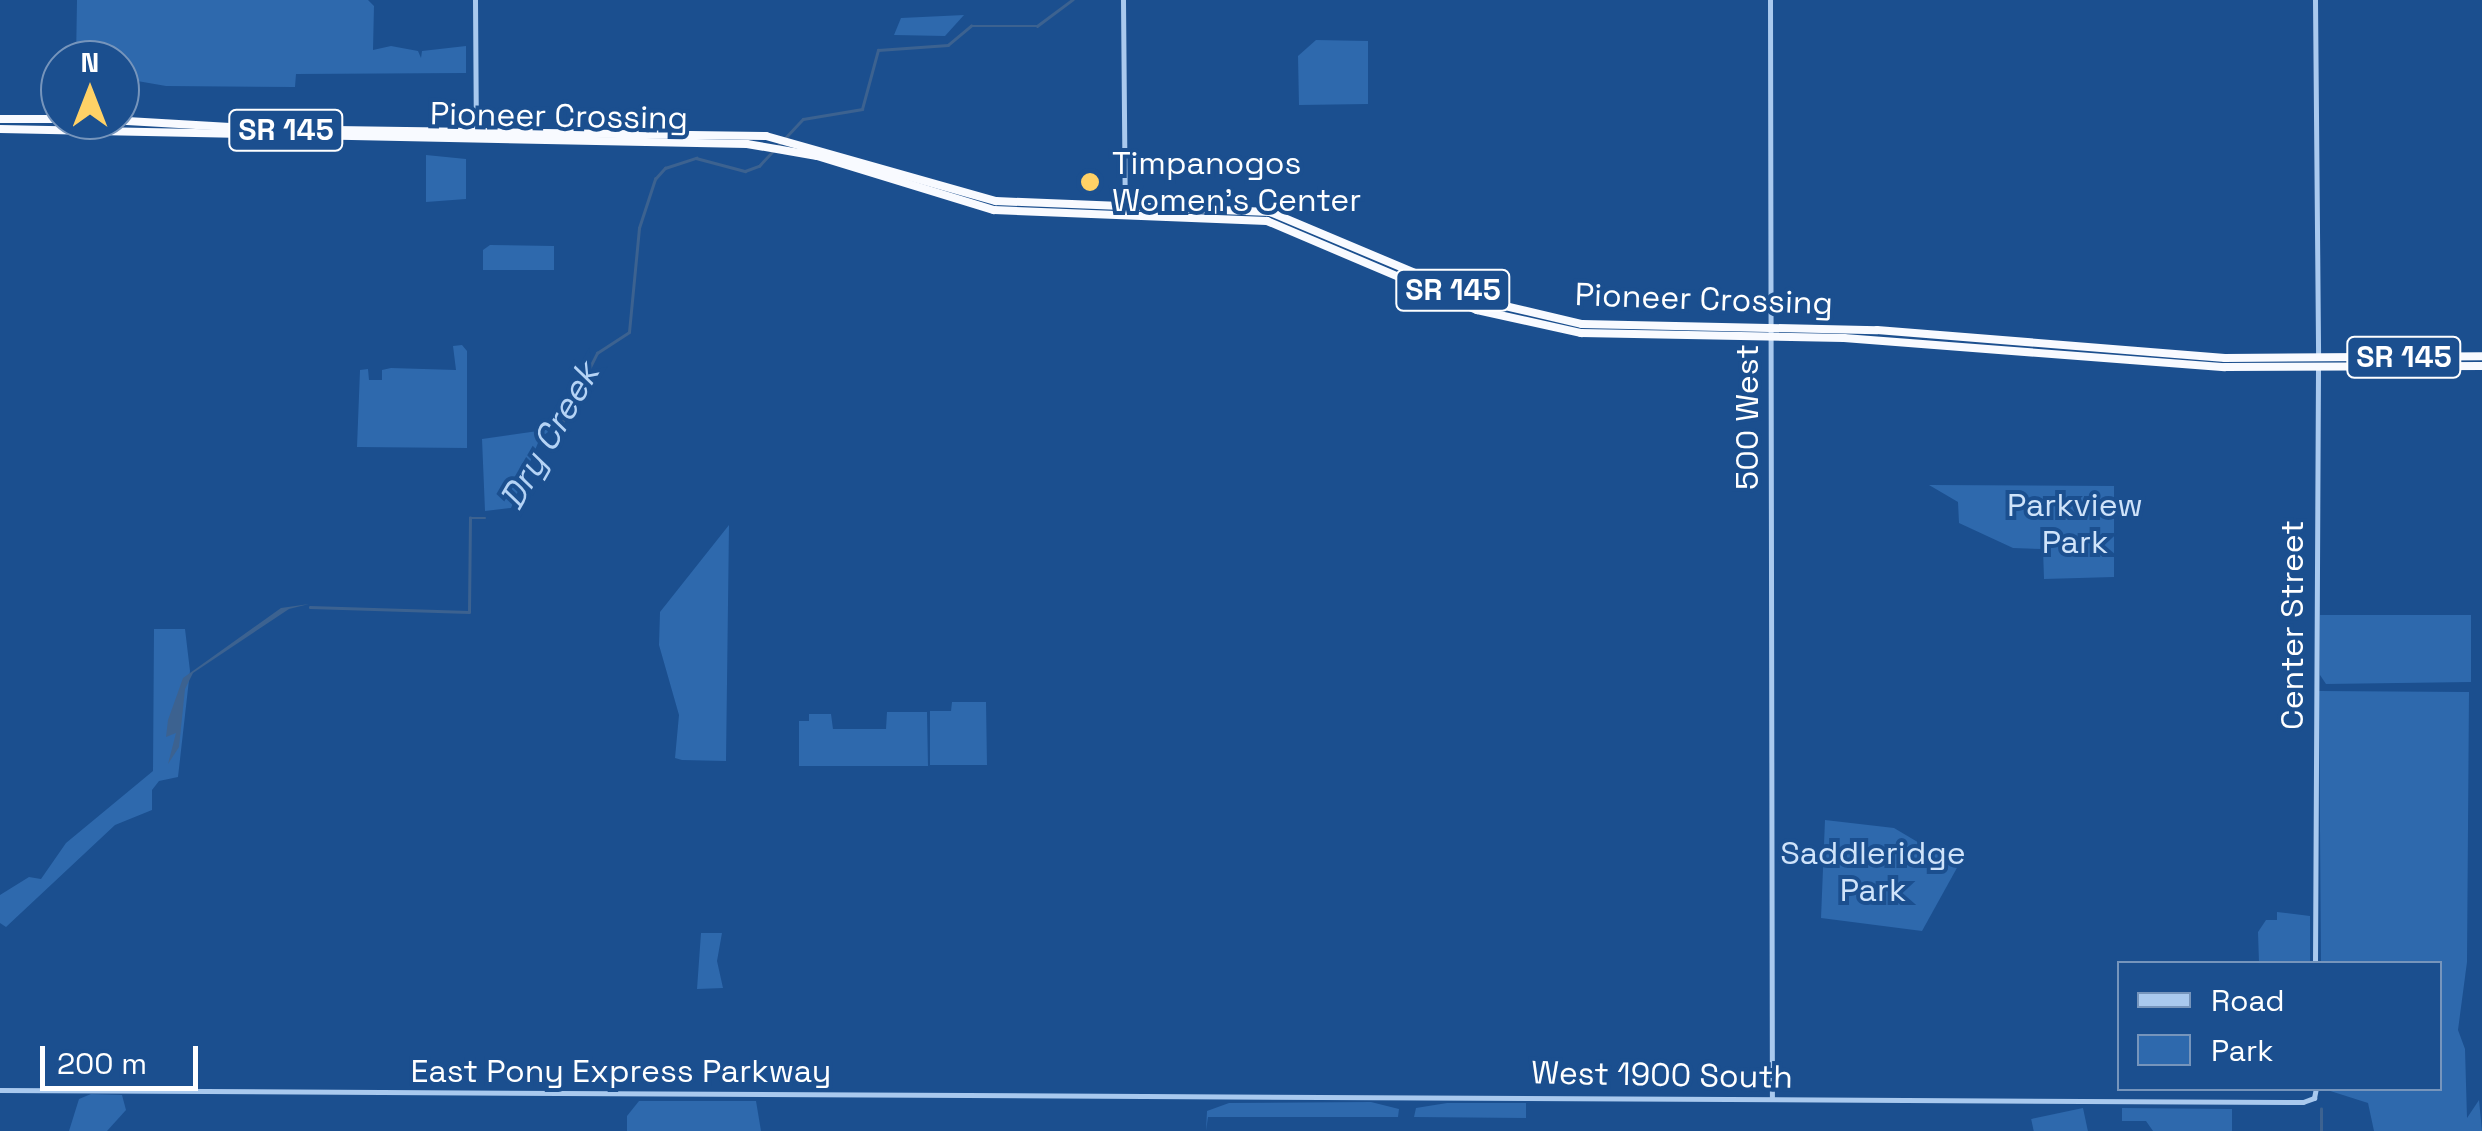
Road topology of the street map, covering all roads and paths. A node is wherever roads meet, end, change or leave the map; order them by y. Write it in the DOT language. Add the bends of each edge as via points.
graph roads {
  1 [pos="476,0"];
  2 [pos="1124,0"];
  3 [pos="1770,0"];
  4 [pos="2315,0"];
  5 [pos="0,119"];
  6 [pos="40,119"];
  7 [pos="140,121"];
  8 [pos="0,129"];
  9 [pos="476,136"];
  10 [pos="1124,210"];
  11 [pos="1770,332"];
  12 [pos="2482,356"];
  13 [pos="2318,362"];
  14 [pos="2482,366"];
  15 [pos="2315,961"];
  16 [pos="0,1090"];
  17 [pos="2315,1091"];
  18 [pos="1122,1096"];
  19 [pos="1772,1098"];
  1 -- 9 [label="street"];
  2 -- 10 [label="street"];
  3 -- 11 [label="street, 500 West"];
  4 -- 13 [label="street, Center Street"];
  5 -- 6 [label="highway"];
  7 -- 9 [label="highway, Pioneer Crossing / SR 145"];
  8 -- 9 [label="highway, Pioneer Crossing / SR 145"];
  9 -- 10 [label="highway, Pioneer Crossing / SR 145" via="781,143 996,201"];
  10 -- 11 [label="highway, Pioneer Crossing / SR 145" via="1268,221 1476,310 1550,328"];
  11 -- 13 [label="highway, Pioneer Crossing / SR 145" via="2199,366"];
  11 -- 19 [label="street, 500 West"];
  12 -- 13 [label="highway, SR 145"];
  13 -- 14 [label="highway, SR 145"];
  13 -- 15 [label="street, Center Street"];
  16 -- 18 [label="street, East Pony Express Parkway"];
  17 -- 19 [label="street, West 1900 South" via="2310,1101"];
  18 -- 19 [label="street, West 1900 South"];
}
